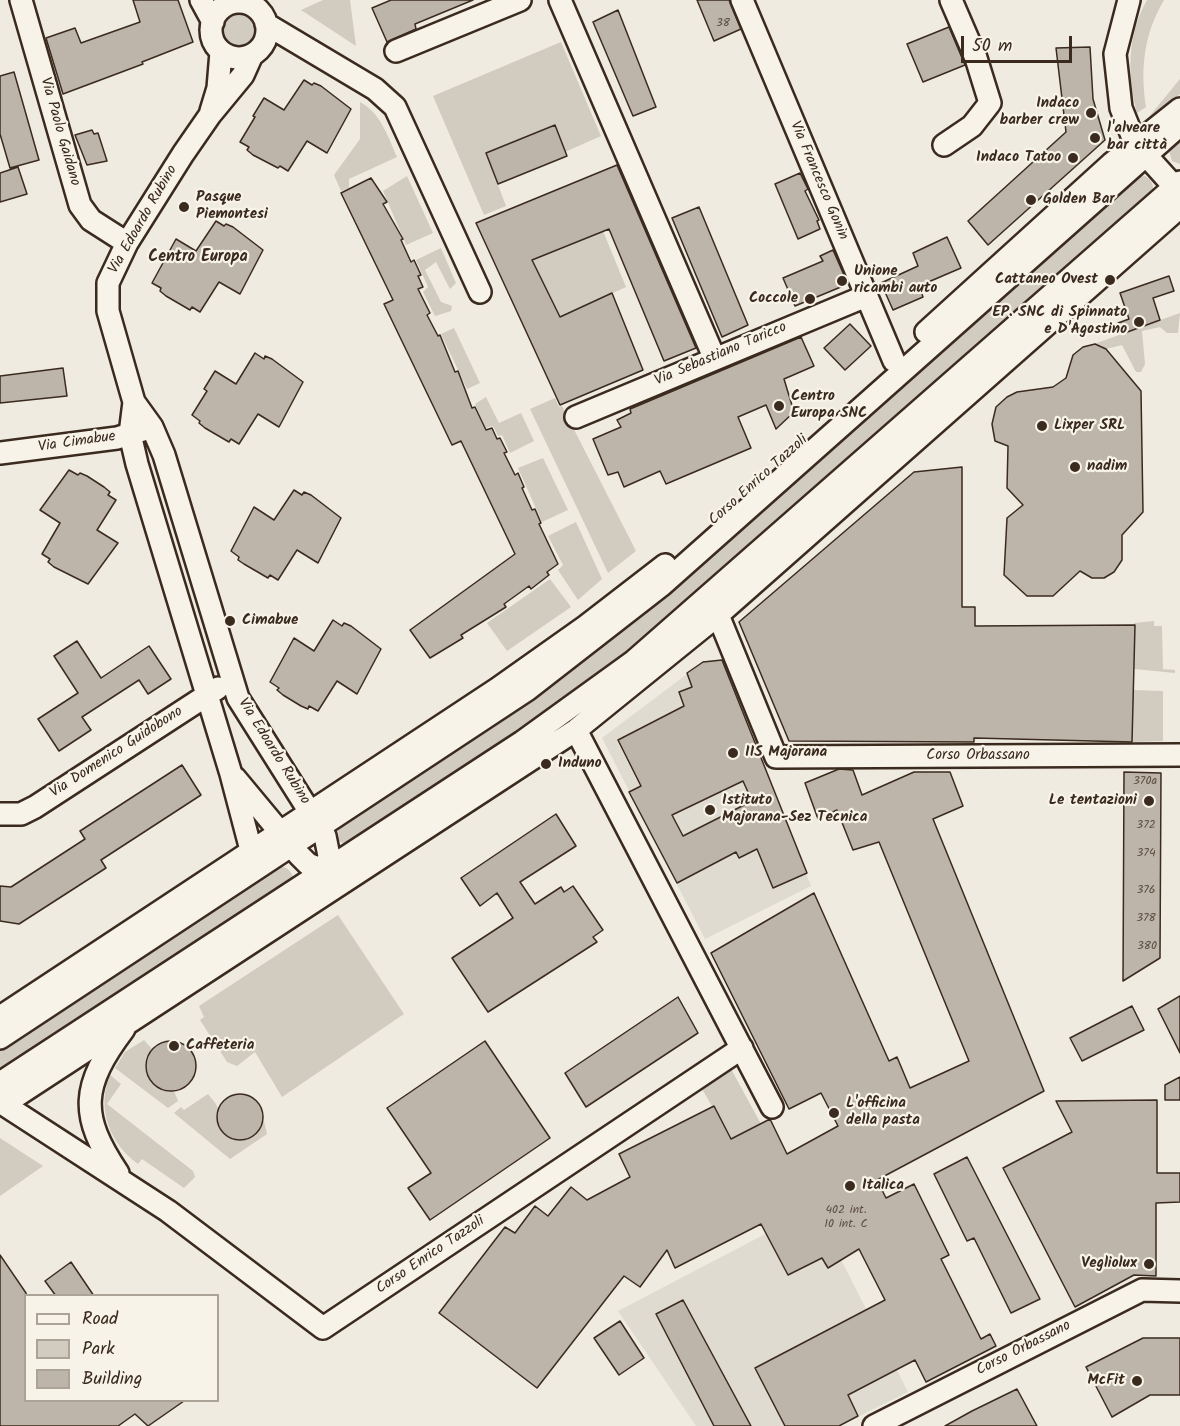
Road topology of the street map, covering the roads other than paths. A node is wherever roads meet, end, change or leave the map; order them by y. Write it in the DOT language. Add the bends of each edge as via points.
graph roads {
  1 [pos="21,0"];
  2 [pos="201,0"];
  3 [pos="520,0"];
  4 [pos="560,0"];
  5 [pos="742,0"];
  6 [pos="951,0"];
  7 [pos="1129,0"];
  8 [pos="247,2"];
  9 [pos="213,22"];
  10 [pos="266,24"];
  11 [pos="396,51"];
  12 [pos="221,52"];
  13 [pos="252,55"];
  14 [pos="1180,109"];
  15 [pos="210,115"];
  16 [pos="1180,125"];
  17 [pos="944,145"];
  18 [pos="1140,150"];
  19 [pos="1178,192"];
  20 [pos="127,243"];
  21 [pos="480,292"];
  22 [pos="866,296"];
  23 [pos="714,357"];
  24 [pos="894,361"];
  25 [pos="977,388"];
  26 [pos="134,402"];
  27 [pos="930,403"];
  28 [pos="576,417"];
  29 [pos="152,427"];
  30 [pos="130,434"];
  31 [pos="0,453"];
  32 [pos="718,615"];
  33 [pos="660,640"];
  34 [pos="231,679"];
  35 [pos="634,684"];
  36 [pos="207,695"];
  37 [pos="576,730"];
  38 [pos="432,753"];
  39 [pos="397,755"];
  40 [pos="1180,755"];
  41 [pos="231,774"];
  42 [pos="503,778"];
  43 [pos="465,779"];
  44 [pos="0,814"];
  45 [pos="315,819"];
  46 [pos="285,839"];
  47 [pos="251,850"];
  48 [pos="325,871"];
  49 [pos="29,1000"];
  50 [pos="0,1006"];
  51 [pos="0,1017"];
  52 [pos="132,1018"];
  53 [pos="0,1038"];
  54 [pos="742,1048"];
  55 [pos="0,1083"];
  56 [pos="2,1103"];
  57 [pos="772,1107"];
  58 [pos="125,1184"];
  59 [pos="1180,1291"];
  60 [pos="874,1426"];
  1 -- 20 [label="street, Via Paolo Gaidano" via="80,205 91,220"];
  2 -- 9 [label="street, Via Edoardo Rubino"];
  3 -- 11 [label="street"];
  4 -- 23 [label="street"];
  5 -- 22 [label="street, Via Francesco Gonin"];
  6 -- 17 [label="street" via="990,103 972,126"];
  7 -- 18 [label="street" via="1115,54 1121,108"];
  8 -- 9 [label="street" via="222,8"];
  8 -- 10 [label="street" via="258,9"];
  9 -- 12 [label="street, Via Edoardo Rubino" via="212,38"];
  10 -- 13 [label="street, Via Edoardo Rubino" via="264,42"];
  10 -- 21 [label="street" via="375,90 395,107"];
  12 -- 13 [label="street" via="236,58"];
  12 -- 15 [label="street, Via Edoardo Rubino" via="218,88"];
  13 -- 15 [label="street, Via Edoardo Rubino" via="243,75"];
  14 -- 18 [label="street, Corso Enrico Tazzoli"];
  15 -- 20 [label="street, Via Edoardo Rubino"];
  16 -- 18 [label="street, Corso Enrico Tazzoli"];
  18 -- 19 [label="street"];
  18 -- 24 [label="street, Corso Enrico Tazzoli"];
  18 -- 38 [label="street, Corso Enrico Tazzoli" via="662,585 566,662"];
  19 -- 25 [label="street, Corso Enrico Tazzoli"];
  19 -- 27 [label="street, Corso Enrico Tazzoli"];
  20 -- 26 [label="street, Via Edoardo Rubino" via="106,297"];
  22 -- 23 [label="street, Via Sebastiano Taricco"];
  22 -- 24 [label="street, Via Francesco Gonin"];
  23 -- 28 [label="street, Via Sebastiano Taricco"];
  24 -- 39 [label="street, Corso Enrico Tazzoli" via="655,574 569,639"];
  25 -- 27 [label="street, Corso Enrico Tazzoli"];
  25 -- 32 [label="street, Corso Enrico Tazzoli"];
  26 -- 29 [label="street, Via Edoardo Rubino"];
  26 -- 30 [label="street, Via Edoardo Rubino"];
  27 -- 33 [label="street, Corso Enrico Tazzoli"];
  29 -- 30 [label="street, Via Cimabue"];
  29 -- 34 [label="street, Via Edoardo Rubino" via="164,455"];
  30 -- 31 [label="street, Via Cimabue"];
  30 -- 36 [label="street, Via Edoardo Rubino"];
  32 -- 35 [label="street, Corso Enrico Tazzoli"];
  32 -- 40 [label="street, Corso Orbassano" via="776,757"];
  33 -- 35 [label="street, Corso Enrico Tazzoli"];
  33 -- 43 [label="street, Corso Enrico Tazzoli" via="555,719"];
  34 -- 36 [label="street, Via Domenico Guidobono"];
  34 -- 45 [label="street, Via Edoardo Rubino" via="238,698"];
  35 -- 37 [label="street, Corso Enrico Tazzoli"];
  36 -- 41 [label="street, Via Edoardo Rubino"];
  36 -- 44 [label="street, Via Domenico Guidobono" via="35,807 21,814"];
  37 -- 42 [label="street, Corso Enrico Tazzoli"];
  37 -- 54 [label="street"];
  38 -- 39 [label="street, Corso Enrico Tazzoli"];
  38 -- 45 [label="street, Corso Enrico Tazzoli"];
  39 -- 45 [label="street, Corso Enrico Tazzoli"];
  41 -- 46 [label="street, Via Edoardo Rubino"];
  41 -- 47 [label="street, Via Edoardo Rubino"];
  42 -- 43 [label="street"];
  42 -- 52 [label="street, Corso Enrico Tazzoli" via="273,931"];
  43 -- 48 [label="street, Corso Enrico Tazzoli"];
  45 -- 46 [label="street, Corso Enrico Tazzoli"];
  45 -- 48 [label="street, Via Edoardo Rubino" via="328,845"];
  46 -- 47 [label="street, Corso Enrico Tazzoli"];
  46 -- 48 [label="street, Via Edoardo Rubino" via="308,864"];
  46 -- 53 [label="street, Corso Enrico Tazzoli"];
  47 -- 49 [label="street, Corso Enrico Tazzoli"];
  48 -- 55 [label="street, Corso Enrico Tazzoli"];
  49 -- 50 [label="street, Corso Enrico Tazzoli"];
  49 -- 51 [label="street, Corso Enrico Tazzoli"];
  52 -- 56 [label="street, Corso Enrico Tazzoli"];
  52 -- 58 [label="street, Corso Enrico Tazzoli" via="101,1065 89,1109 93,1131"];
  54 -- 57 [label="street"];
  54 -- 58 [label="street, Corso Enrico Tazzoli" via="323,1328 168,1211"];
  56 -- 58 [label="street, Corso Enrico Tazzoli"];
  59 -- 60 [label="street, Corso Orbassano" via="1142,1290"];
}
